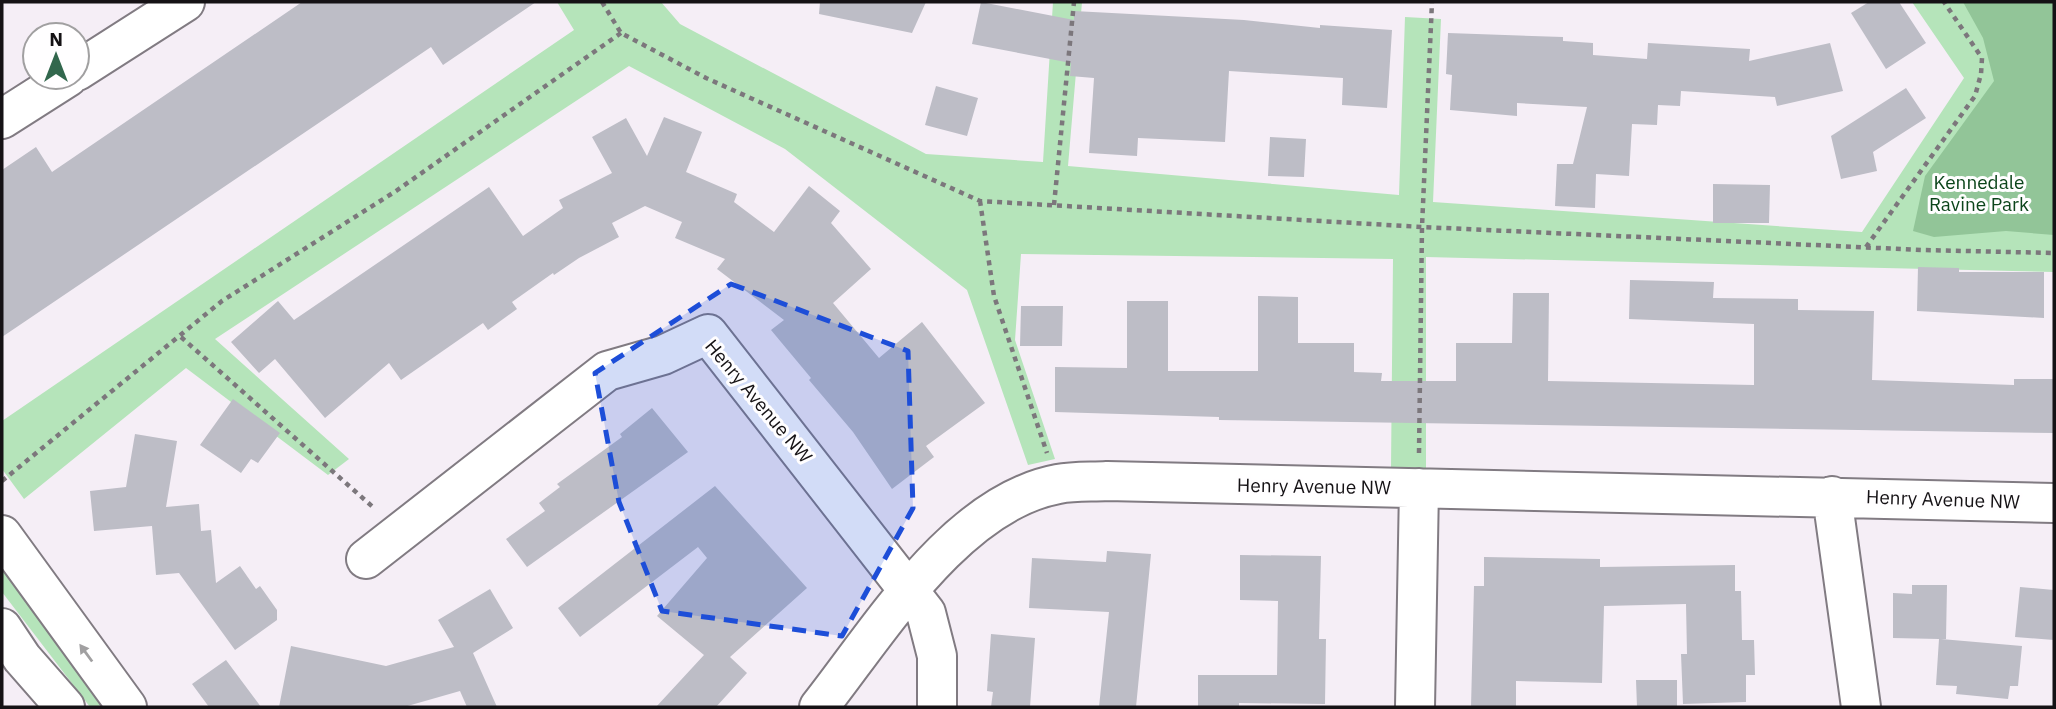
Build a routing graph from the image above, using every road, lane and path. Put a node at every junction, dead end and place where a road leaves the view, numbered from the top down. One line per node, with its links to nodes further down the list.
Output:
1 (185, 2): 7 (street)
2 (602, 2): 6 (path)
3 (1074, 2): 11 (path)
4 (1432, 2): 12 (path)
5 (1944, 2): 13 (path)
6 (621, 33): 10 (path); 15 (path)
7 (91, 62)
8 (46, 91): 9 (street)
9 (2, 119)
10 (980, 201): 11 (path); 17 (path)
11 (1054, 205): 12 (path)
12 (1422, 227): 13 (path); 18 (path)
13 (1866, 247): 14 (path)
14 (2054, 253)
15 (181, 337): 16 (path); 21 (path)
16 (2, 481)
17 (1058, 484): 18 (street, Henry Avenue NW); 24 (street, Henry Avenue NW)
18 (1419, 488): 19 (street, Henry Avenue NW); 30 (street, Henry Avenue NW)
19 (1832, 496): 20 (street, Henry Avenue NW); 31 (street)
20 (2054, 503)
21 (401, 532): 23 (street, Henry Avenue NW); 24 (street, Henry Avenue NW)
22 (2, 535): 27 (street, one-way to 22)
23 (366, 559)
24 (911, 589): 28 (street, Henry Avenue NW); 29 (street, Henry Avenue NW)
25 (2, 628): 26 (street)
26 (65, 707)
27 (127, 707)
28 (819, 707)
29 (937, 707)
30 (1415, 707)
31 (1861, 707)

